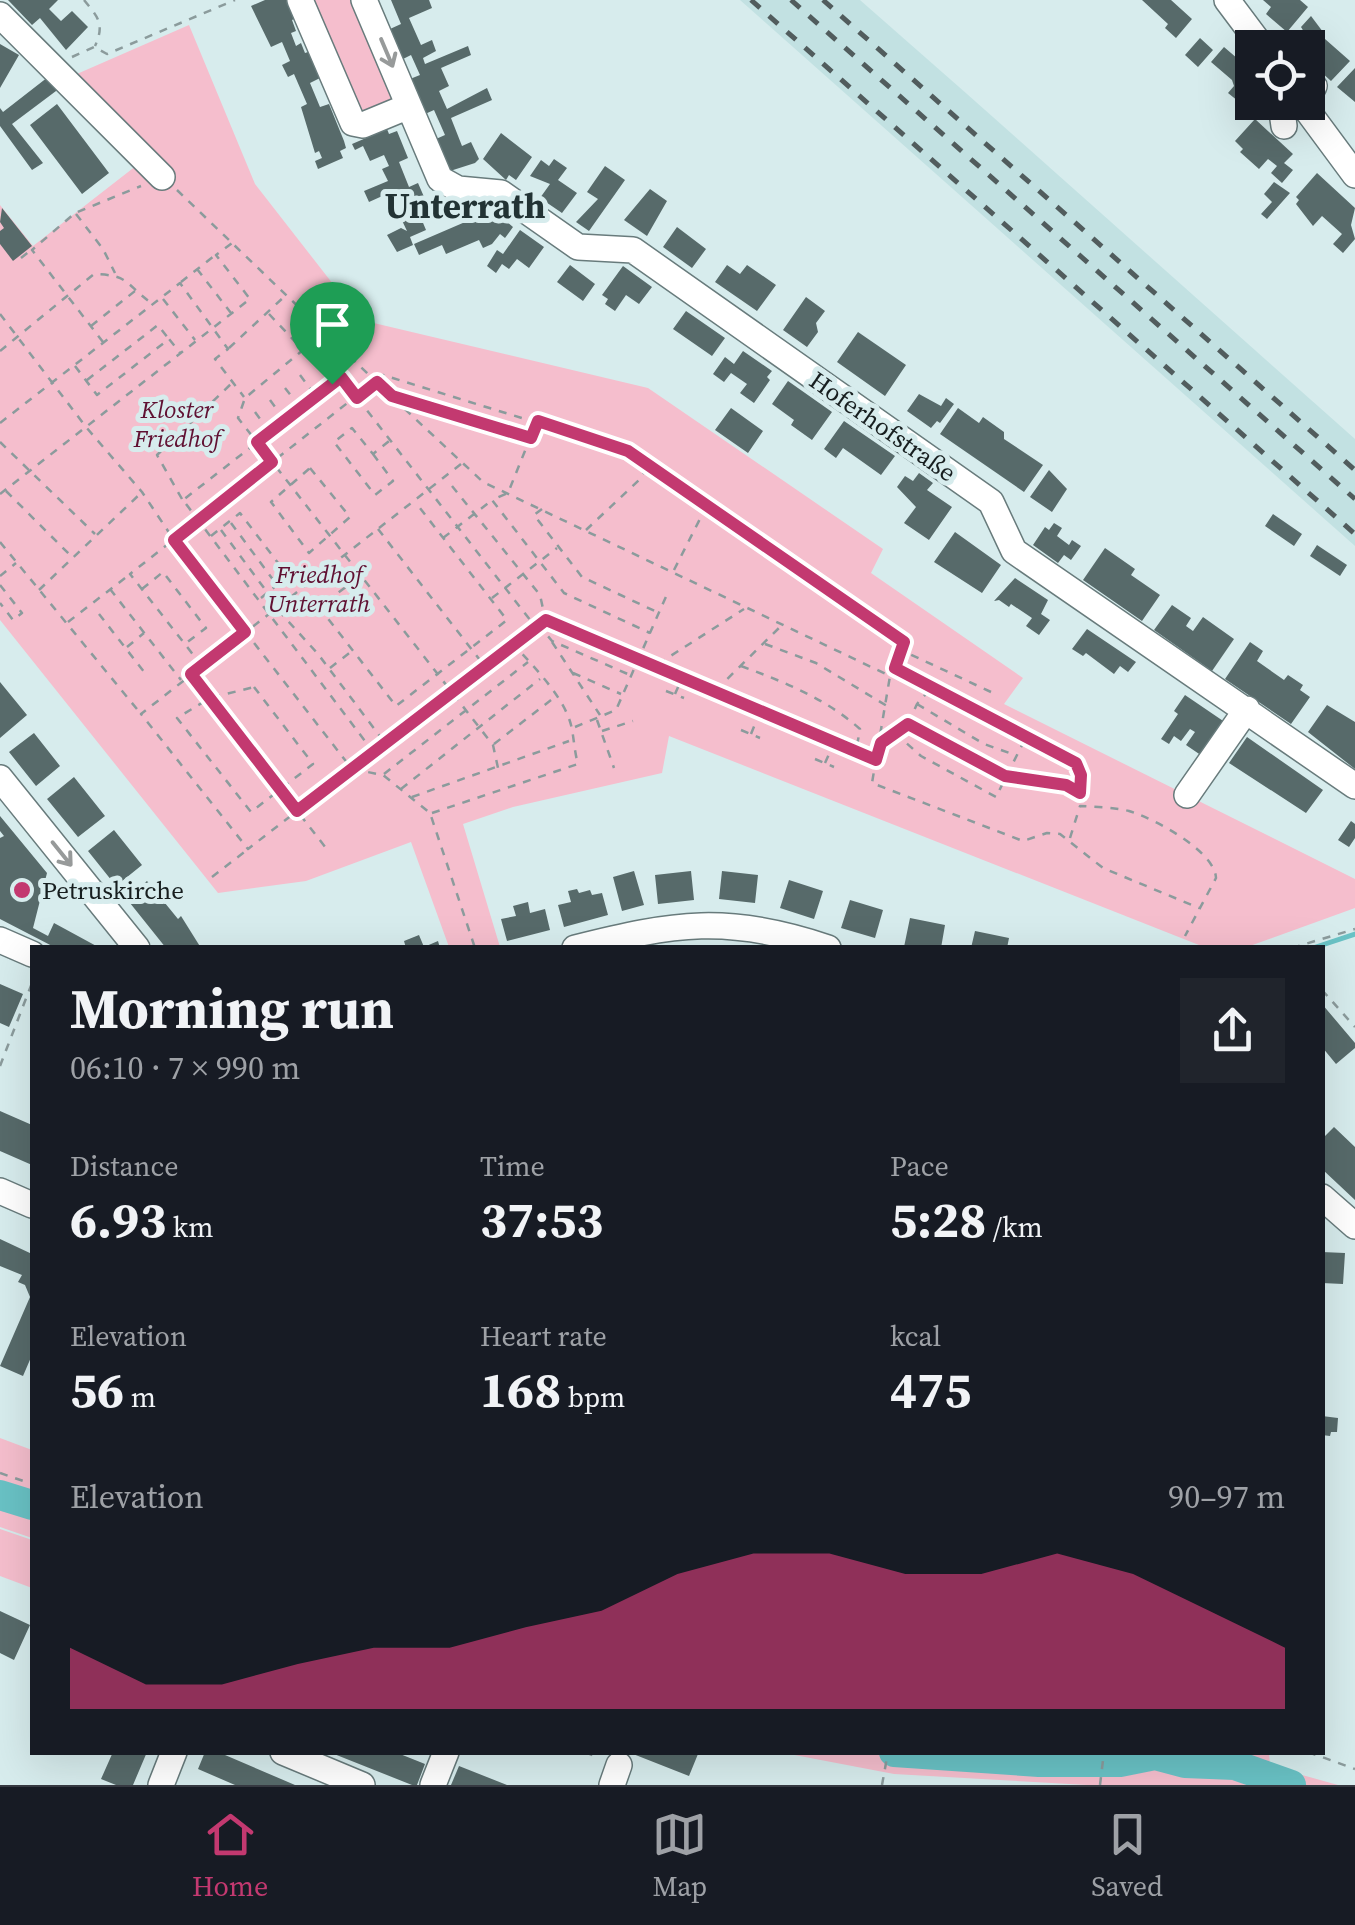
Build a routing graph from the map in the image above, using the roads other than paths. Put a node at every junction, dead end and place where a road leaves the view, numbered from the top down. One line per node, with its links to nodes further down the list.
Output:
1 (300, 0): 6 (street)
2 (364, 0): 6 (street, Hoferhofstraße, one-way to 6)
3 (1227, 0): 5 (street)
4 (0, 15): 9 (street)
5 (1250, 30)
6 (410, 106): 10 (street, Hoferhofstraße)
7 (1314, 120): 8 (street)
8 (1354, 170)
9 (162, 177)
10 (1247, 709): 12 (street, Hoferhofstraße); 13 (street)
11 (0, 778): 16 (street, one-way to 16)
12 (1355, 786)
13 (1187, 795)
14 (741, 936): 17 (street); 18 (street)
15 (0, 940): 19 (street)
16 (136, 945)
17 (587, 945)
18 (806, 945)
19 (30, 953)
20 (0, 1191): 22 (street)
21 (1325, 1200): 23 (street)
22 (30, 1204)
23 (1355, 1226)
24 (173, 1755): 27 (street)
25 (290, 1755): 28 (street)
26 (445, 1755): 29 (street)
27 (160, 1785)
28 (362, 1785)
29 (433, 1785)

